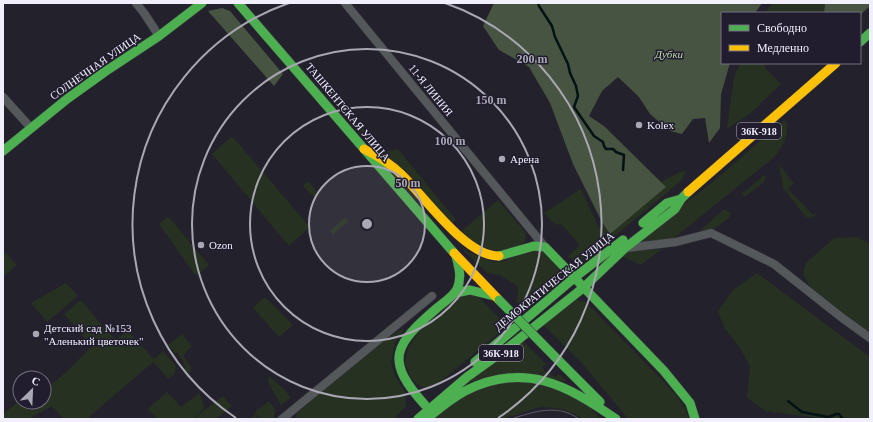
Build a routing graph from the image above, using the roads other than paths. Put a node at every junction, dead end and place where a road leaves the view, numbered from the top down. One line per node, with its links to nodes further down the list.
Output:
1 (136, 3): 6 (street)
2 (202, 3): 6 (main road, СОЛНЕЧНАЯ УЛИЦА)
3 (238, 3): 11 (main road, ТАШКЕНТСКАЯ УЛИЦА)
4 (345, 3): 14 (street, 11-Я ЛИНИЯ)
5 (870, 34): 7 (main road)
6 (159, 36): 10 (main road, СОЛНЕЧНАЯ УЛИЦА)
7 (861, 41)
8 (835, 64): 13 (main road, ДЕМОКРАТИЧЕСКАЯ УЛИЦА / 36К-918)
9 (3, 97): 10 (street)
10 (31, 128): 12 (main road, СОЛНЕЧНАЯ УЛИЦА)
11 (364, 148): 14 (main road); 16 (main road, ТАШКЕНТСКАЯ УЛИЦА)
12 (3, 151)
13 (681, 199): 15 (main road, ДЕМОКРАТИЧЕСКАЯ УЛИЦА / 36К-918); 17 (main road, ДЕМОКРАТИЧЕСКАЯ УЛИЦА / 36К-918)
14 (545, 247): 17 (main road)
15 (625, 248): 18 (main road, ДЕМОКРАТИЧЕСКАЯ УЛИЦА / 36К-918); 22 (street)
16 (456, 255): 19 (main road); 21 (main road, ТАШКЕНТСКАЯ УЛИЦА)
17 (574, 278): 18 (main road); 23 (main road, ДЕМОКРАТИЧЕСКАЯ УЛИЦА / 36К-918)
18 (583, 288): 26 (main road, ДЕМОКРАТИЧЕСКАЯ УЛИЦА / 36К-918); 29 (main road)
19 (455, 293): 21 (main road); 23 (main road)
20 (432, 296): 24 (street)
21 (498, 298): 28 (main road, ТАШКЕНТСКАЯ УЛИЦА, bridge)
22 (870, 338)
23 (425, 405): 25 (main road, ДЕМОКРАТИЧЕСКАЯ УЛИЦА / 36К-918)
24 (282, 419)
25 (410, 419)
26 (418, 419)
27 (426, 419): 28 (main road)
28 (616, 419)
29 (695, 419)

